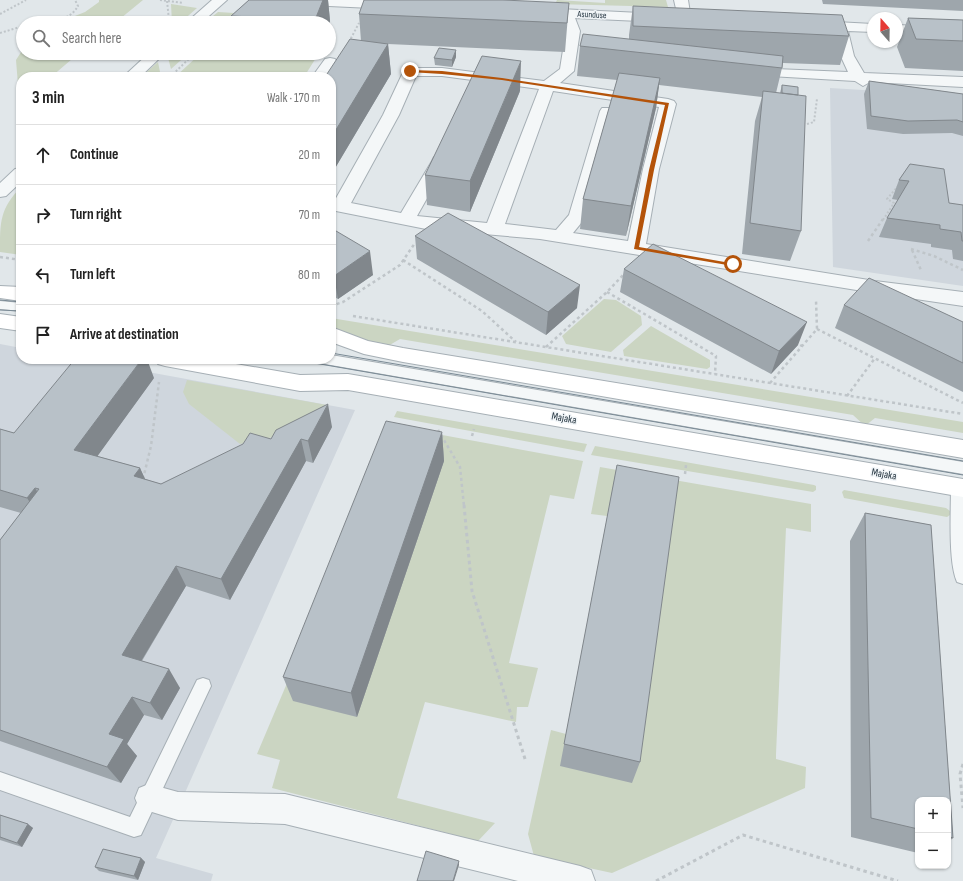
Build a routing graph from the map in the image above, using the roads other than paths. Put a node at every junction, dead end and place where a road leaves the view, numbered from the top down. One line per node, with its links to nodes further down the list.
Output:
1 (220, 0): 8 (street)
2 (286, 0): 4 (street)
3 (681, 0): 9 (street)
4 (403, 4)
5 (547, 6): 6 (street, Asunduse); 7 (street, Asunduse)
6 (525, 11)
7 (566, 13): 9 (street, Asunduse); 23 (street)
8 (201, 16)
9 (684, 19): 10 (street, Asunduse)
10 (699, 20)
11 (805, 24): 12 (street)
12 (840, 26): 13 (street); 21 (street)
13 (867, 28)
14 (903, 29): 15 (street)
15 (963, 32)
16 (150, 60): 18 (street)
17 (330, 62): 19 (street)
18 (137, 72)
19 (323, 72)
20 (775, 73): 21 (street)
21 (860, 78): 22 (street)
22 (963, 82)
23 (548, 87): 24 (street); 28 (street); 30 (street)
24 (612, 96): 31 (street); 32 (street)
25 (448, 144): 29 (street)
26 (16, 178): 27 (street)
27 (0, 192)
28 (336, 205): 29 (street)
29 (406, 219): 30 (street)
30 (494, 229): 31 (street)
31 (560, 236): 32 (street)
32 (636, 249): 35 (street)
33 (0, 292): 34 (street)
34 (16, 294)
35 (963, 299)
36 (0, 305): 37 (lane)
37 (16, 307)
38 (0, 321): 39 (street)
39 (16, 323)
40 (336, 336): 43 (street)
41 (336, 361): 44 (lane)
42 (192, 364): 44 (street, Majaka)
43 (963, 449)
44 (961, 481): 45 (lane)
45 (963, 577)
46 (203, 686): 48 (lane)
47 (0, 781): 48 (lane)
48 (149, 798): 49 (street)
49 (580, 881)

